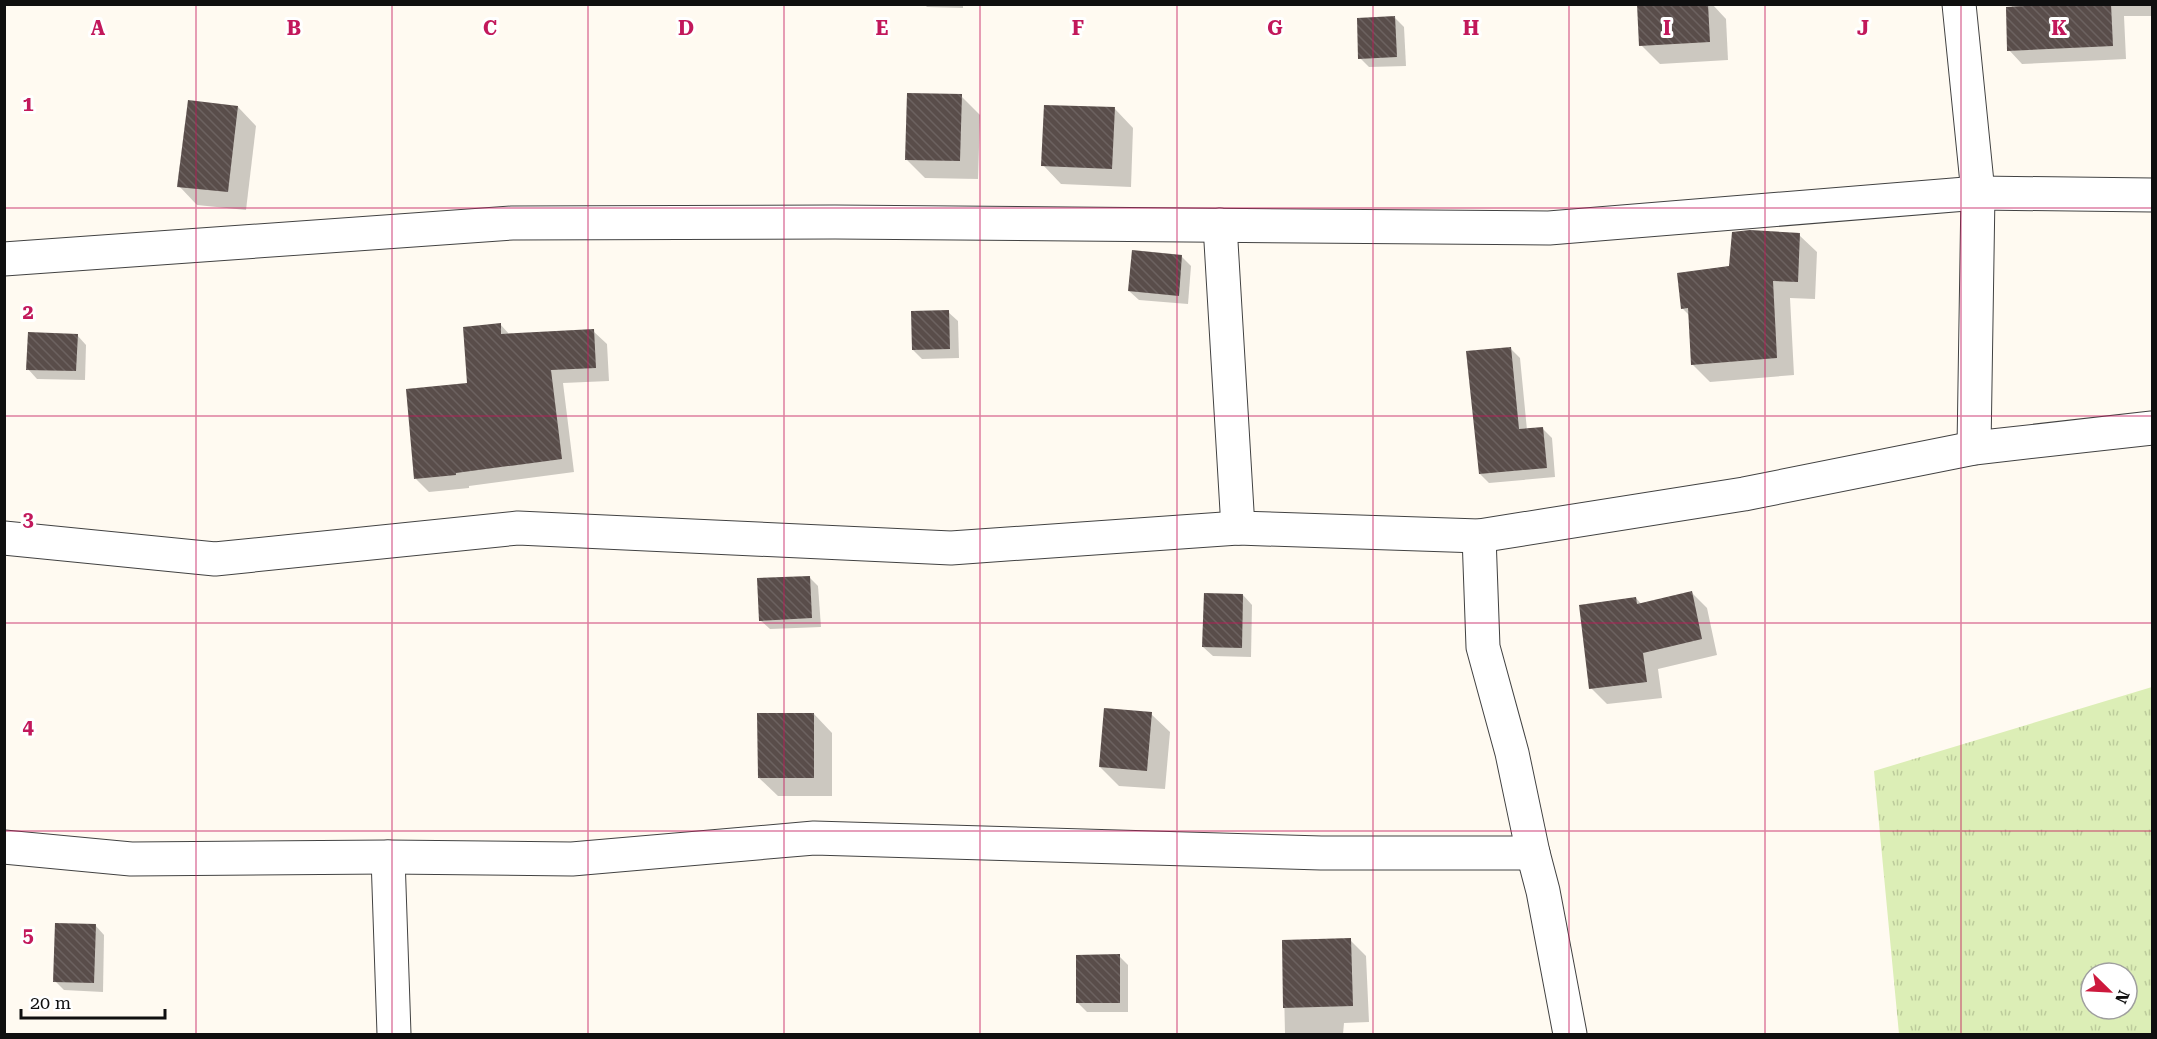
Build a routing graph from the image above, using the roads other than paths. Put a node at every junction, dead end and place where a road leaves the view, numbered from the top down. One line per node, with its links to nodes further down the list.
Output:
1 (1959, 4): 2 (street)
2 (1978, 193): 3 (street); 4 (street); 7 (street)
3 (2152, 195)
4 (1221, 225): 5 (street); 8 (street)
5 (4, 260)
6 (2152, 428): 7 (street)
7 (1974, 448): 9 (street)
8 (1238, 528): 9 (street); 10 (street)
9 (1479, 536): 12 (street)
10 (4, 538)
11 (4, 847): 13 (street)
12 (1533, 853): 13 (street); 15 (street)
13 (388, 857): 14 (street)
14 (394, 1035)
15 (1570, 1035)

